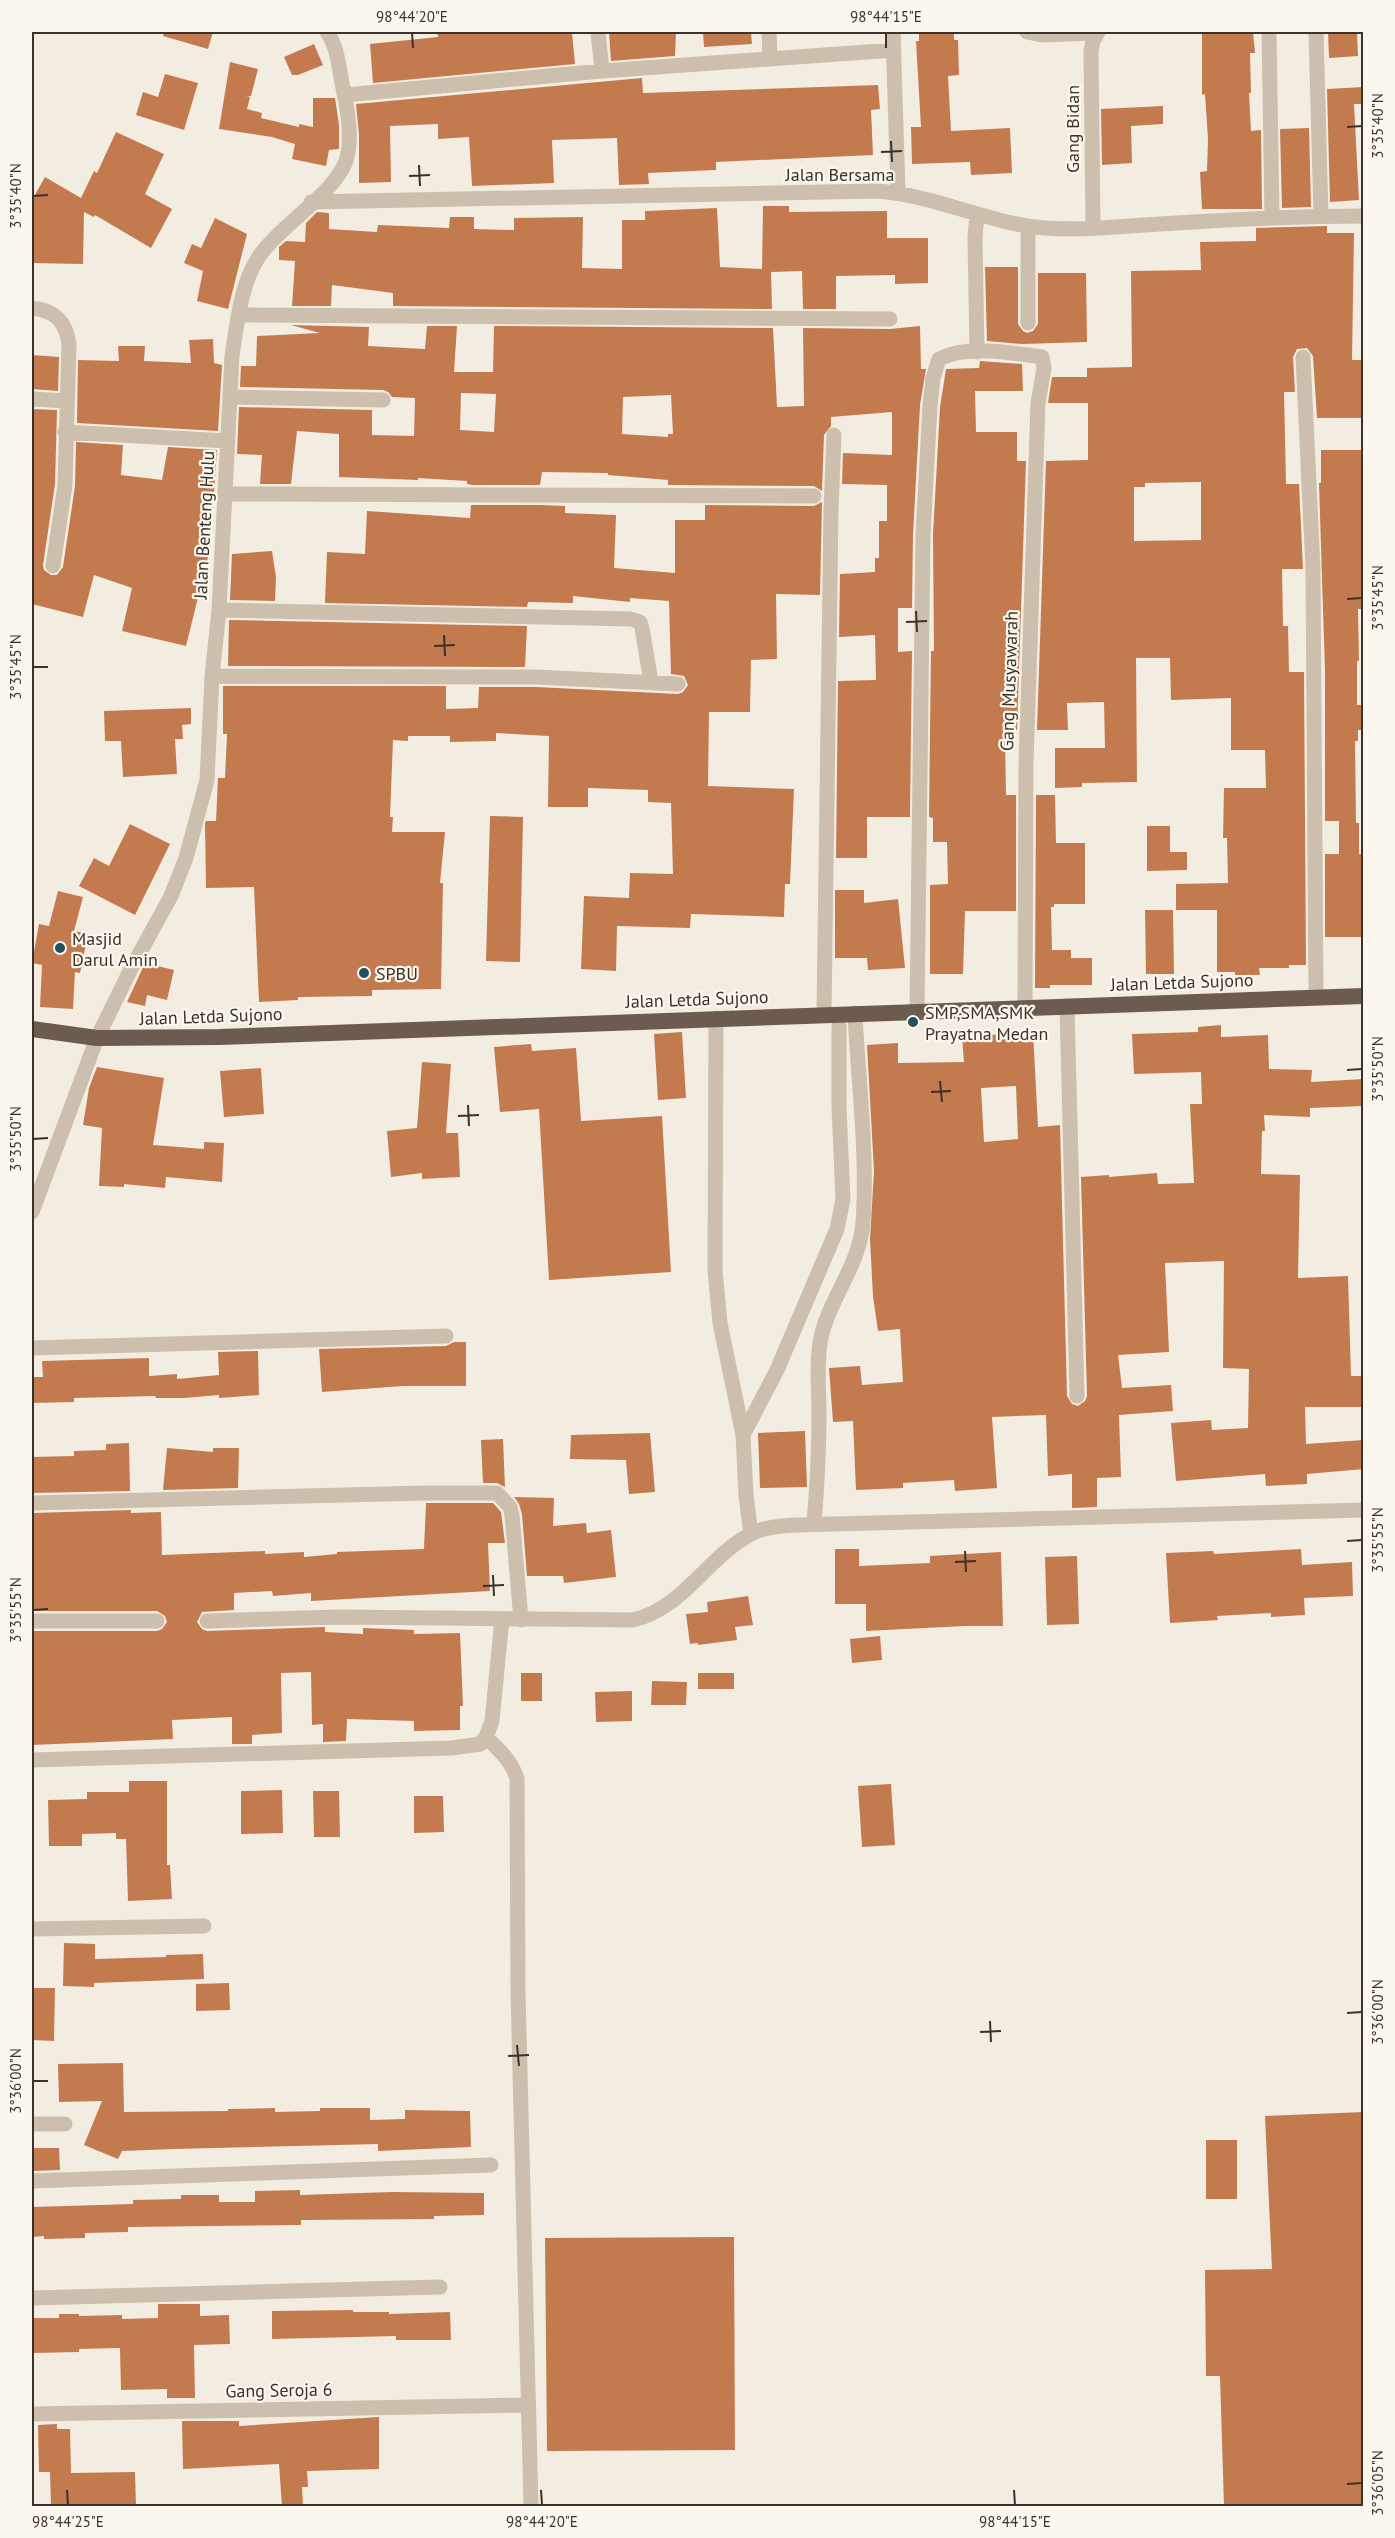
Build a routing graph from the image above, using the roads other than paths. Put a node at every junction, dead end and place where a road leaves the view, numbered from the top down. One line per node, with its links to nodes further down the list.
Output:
1 (327, 32): 12 (street, Jalan Benteng Hulu)
2 (598, 32): 11 (street)
3 (769, 32): 10 (street)
4 (893, 32): 9 (street)
5 (1027, 32): 6 (street)
6 (1097, 32): 20 (street, Gang Bidan)
7 (1269, 32): 18 (street)
8 (1316, 32): 16 (street)
9 (894, 50): 10 (street); 13 (street)
10 (770, 58): 11 (street)
11 (602, 71): 12 (street)
12 (345, 95): 14 (street, Jalan Benteng Hulu)
13 (898, 192): 14 (street, Jalan Bersama); 15 (street, Jalan Bersama)
14 (311, 202): 22 (street, Jalan Benteng Hulu)
15 (977, 214): 19 (street, Jalan Bersama); 25 (street)
16 (1321, 216): 17 (street, Jalan Bersama); 18 (street, Jalan Bersama)
17 (1364, 216)
18 (1272, 217): 20 (street, Jalan Bersama)
19 (1028, 226): 20 (street, Jalan Bersama); 24 (street)
20 (1092, 228)
21 (32, 308): 29 (street)
22 (239, 315): 23 (street); 27 (street, Jalan Benteng Hulu)
23 (890, 319)
24 (1028, 323)
25 (977, 352): 44 (street, Gang Musyawarah); 45 (street)
26 (1303, 357): 42 (street)
27 (230, 397): 30 (street); 33 (street, Jalan Benteng Hulu)
28 (32, 399): 29 (street)
29 (66, 400): 31 (street)
30 (383, 400)
31 (65, 432): 33 (street); 36 (street)
32 (834, 435): 47 (street)
33 (227, 441): 34 (street, Jalan Benteng Hulu)
34 (225, 494): 35 (street); 37 (street, Jalan Benteng Hulu)
35 (814, 496)
36 (53, 567)
37 (219, 610): 38 (street, Jalan Benteng Hulu); 39 (street)
38 (212, 676): 39 (street); 51 (street, Jalan Benteng Hulu)
39 (651, 682): 40 (street)
40 (678, 684)
41 (1364, 996): 42 (highway, Jalan Letda Sujono)
42 (1316, 998): 43 (highway, Jalan Letda Sujono)
43 (1067, 1006): 44 (highway, Jalan Letda Sujono); 55 (street)
44 (1025, 1007): 45 (highway, Jalan Letda Sujono)
45 (917, 1011): 46 (highway, Jalan Letda Sujono)
46 (855, 1013): 47 (highway, Jalan Letda Sujono); 59 (street)
47 (824, 1014): 48 (highway, Jalan Letda Sujono)
48 (716, 1018): 51 (highway, Jalan Letda Sujono); 56 (street)
49 (839, 1026): 56 (street)
50 (36, 1030): 51 (highway, Jalan Letda Sujono)
51 (97, 1038): 52 (street, Jalan Benteng Hulu)
52 (32, 1212)
53 (447, 1335): 54 (street)
54 (32, 1348)
55 (1077, 1396)
56 (742, 1435): 60 (street)
57 (32, 1503): 62 (street)
58 (1364, 1510): 59 (street)
59 (814, 1524): 60 (street)
60 (752, 1534): 62 (street)
61 (502, 1619): 62 (street); 65 (street); 66 (street)
62 (521, 1620)
63 (32, 1621): 64 (street)
64 (157, 1621)
65 (207, 1621)
66 (486, 1737): 67 (street); 76 (street)
67 (32, 1760)
68 (204, 1926): 69 (street)
69 (32, 1929)
70 (32, 2124): 71 (street)
71 (65, 2124)
72 (491, 2165): 73 (street)
73 (32, 2181)
74 (440, 2287): 75 (street)
75 (32, 2298)
76 (527, 2405): 77 (street, Gang Seroja 6); 78 (street)
77 (32, 2414)
78 (531, 2506)

